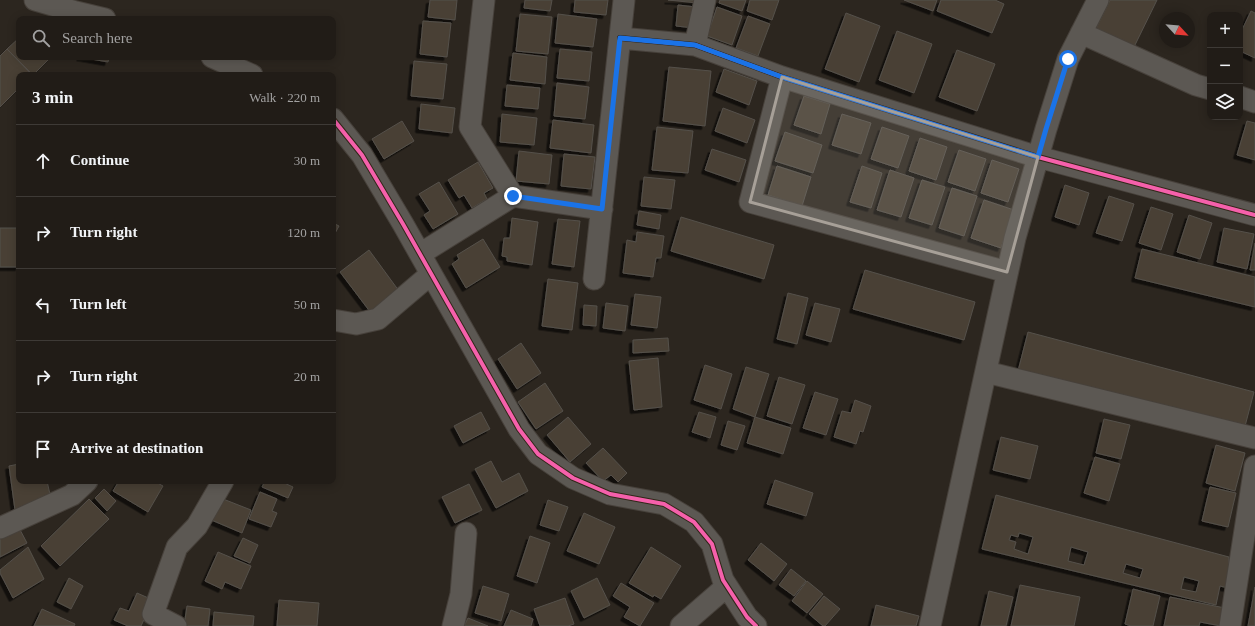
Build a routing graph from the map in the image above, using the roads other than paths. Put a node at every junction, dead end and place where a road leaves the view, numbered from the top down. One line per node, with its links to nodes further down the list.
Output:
1 (35, 0): 6 (street)
2 (484, 0): 18 (street)
3 (624, 0): 8 (street)
4 (705, 0): 9 (street)
5 (1092, 2): 7 (street)
6 (93, 16)
7 (1081, 34): 13 (street); 17 (street)
8 (620, 38): 9 (street); 19 (street)
9 (695, 45): 12 (street)
10 (219, 60): 11 (street)
11 (245, 72)
12 (782, 77): 17 (street); 22 (street)
13 (1207, 88)
14 (1243, 98): 15 (street)
15 (1255, 102)
16 (336, 123): 21 (street)
17 (1038, 157): 20 (street); 22 (street)
18 (513, 196): 19 (street); 21 (street)
19 (602, 209): 24 (street)
20 (1255, 215)
21 (420, 254): 23 (street)
22 (1007, 272): 26 (street)
23 (431, 274): 25 (street); 33 (street)
24 (594, 280)
25 (336, 321)
26 (986, 372): 27 (street); 40 (street)
27 (1255, 438)
28 (1255, 466): 41 (street)
29 (84, 484): 31 (street)
30 (221, 484): 35 (street)
31 (0, 528)
32 (466, 533): 36 (street)
33 (727, 586): 34 (street); 39 (street)
34 (706, 604): 37 (street); 38 (street)
35 (176, 626)
36 (453, 626)
37 (680, 626)
38 (694, 626)
39 (756, 626)
40 (930, 626)
41 (1230, 626)

